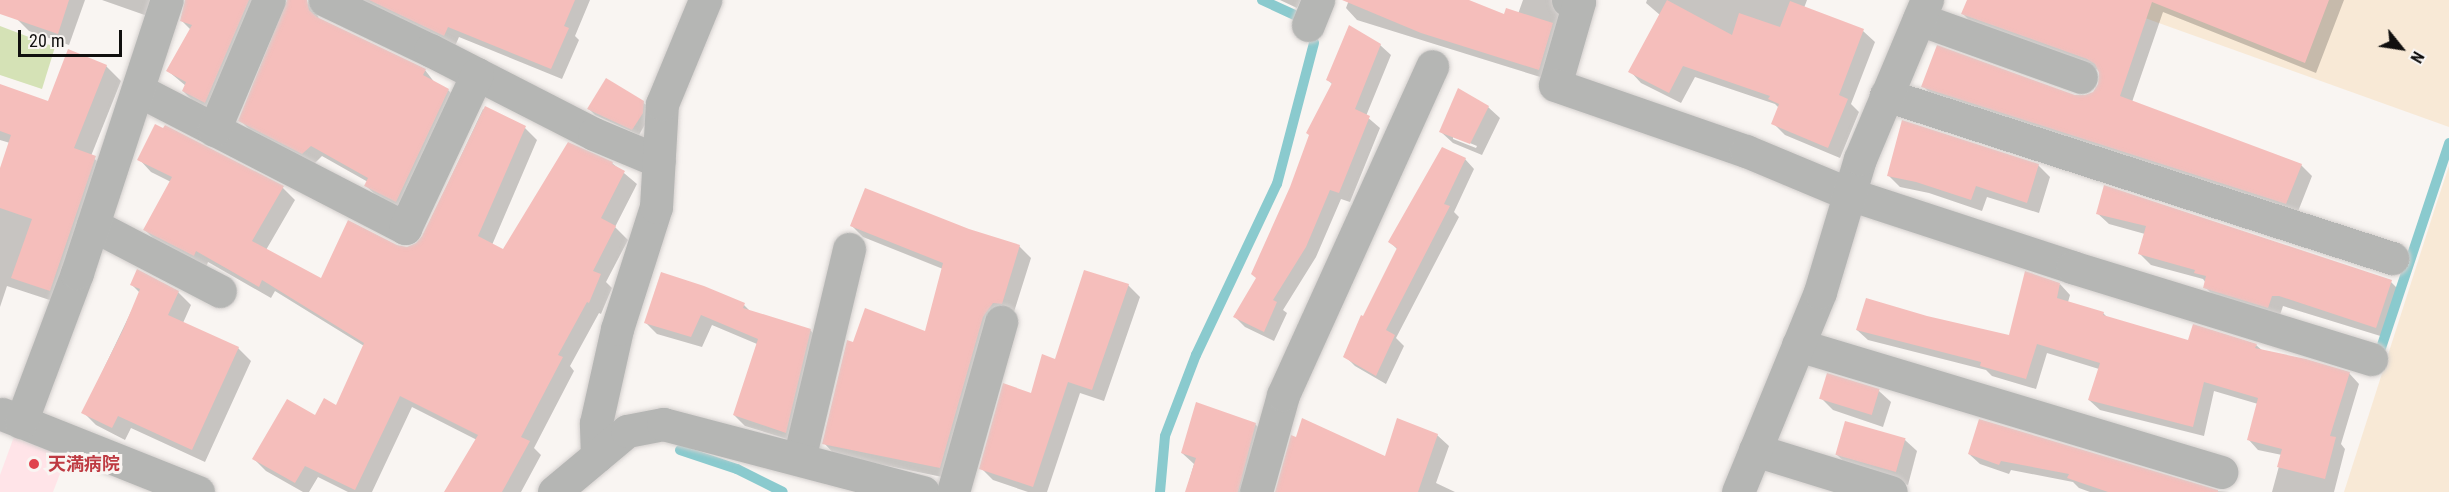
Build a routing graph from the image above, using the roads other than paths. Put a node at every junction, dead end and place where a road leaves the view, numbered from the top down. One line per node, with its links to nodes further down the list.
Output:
1 (167, 0): 10 (street)
2 (269, 0): 12 (street)
3 (325, 0): 8 (street)
4 (705, 0): 13 (street)
5 (1568, 0): 14 (street)
6 (1923, 9): 9 (street); 11 (street)
7 (1432, 66): 31 (street)
8 (477, 75): 12 (street); 13 (street)
9 (2081, 77)
10 (138, 90): 12 (street); 15 (street)
11 (1886, 95): 14 (street); 17 (street)
12 (214, 130)
13 (659, 160): 24 (street)
14 (1849, 194): 20 (street); 21 (street)
15 (93, 225): 18 (street); 22 (street)
16 (849, 249): 25 (street)
17 (2392, 258)
18 (220, 291)
19 (1001, 322): 30 (street)
20 (1798, 345): 23 (street); 26 (street)
21 (2371, 358)
22 (6, 419): 27 (street)
23 (1755, 450): 32 (street); 33 (street)
24 (597, 456): 25 (street); 28 (street)
25 (799, 459): 29 (street)
26 (2221, 472)
27 (198, 492)
28 (554, 492)
29 (923, 492)
30 (953, 492)
31 (1256, 492)
32 (1738, 492)
33 (1892, 492)

